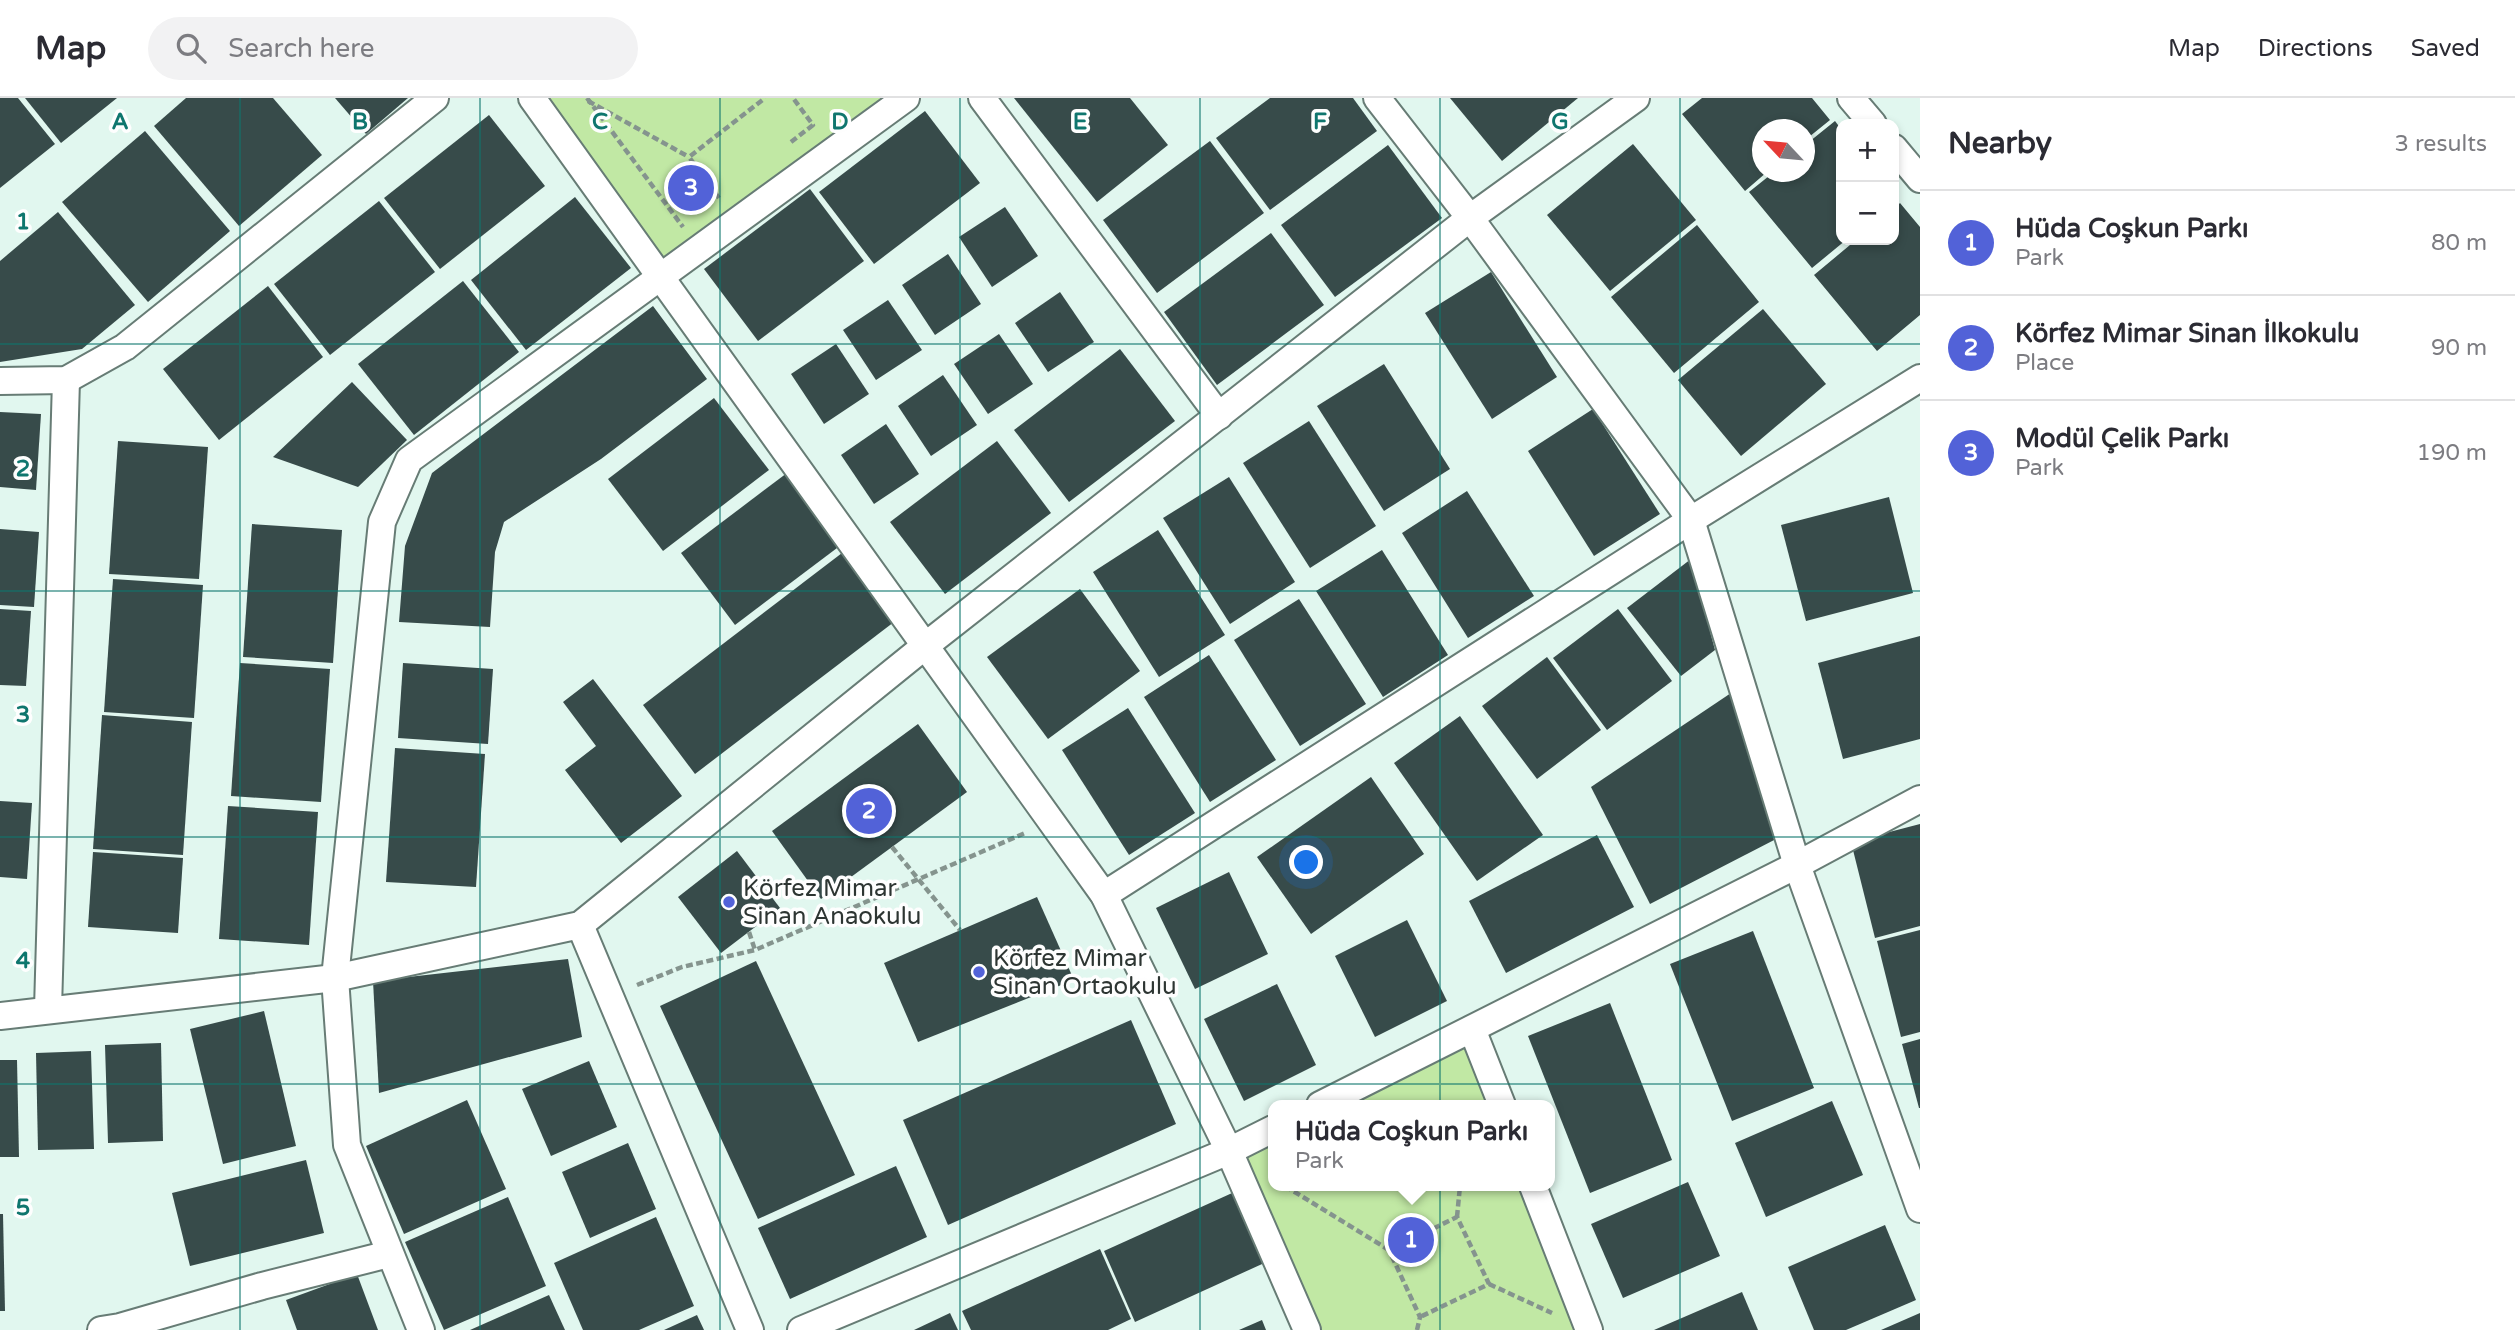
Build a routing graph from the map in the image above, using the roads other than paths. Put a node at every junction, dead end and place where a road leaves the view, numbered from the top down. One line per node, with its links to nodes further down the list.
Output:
1 (435, 98): 14 (street)
2 (532, 98): 12 (street)
3 (906, 98): 12 (street)
4 (982, 98): 16 (street)
5 (1377, 98): 11 (street)
6 (1636, 98): 11 (street)
7 (1851, 98): 8 (street)
8 (1869, 119)
9 (1899, 154): 10 (street)
10 (1920, 179)
11 (1471, 218): 16 (street); 17 (street)
12 (662, 279): 18 (street); 23 (street)
13 (1920, 378): 17 (street)
14 (65, 380): 15 (street); 24 (street)
15 (0, 381)
16 (1219, 416): 18 (street)
17 (1691, 520): 20 (street); 21 (street)
18 (925, 646): 21 (street); 22 (street)
19 (1920, 799): 20 (street)
20 (1797, 865): 26 (street); 32 (street)
21 (1104, 895): 30 (street)
22 (580, 925): 23 (street); 36 (street)
23 (335, 978): 24 (street); 33 (street)
24 (48, 1009): 25 (street)
25 (0, 1016)
26 (1472, 1029): 27 (street); 28 (street)
27 (1330, 1100)
28 (1500, 1100)
29 (1268, 1132): 30 (street)
30 (1229, 1151): 37 (street); 38 (street)
31 (1535, 1191): 39 (street)
32 (1920, 1209)
33 (389, 1254): 34 (street); 35 (street)
34 (101, 1330)
35 (421, 1330)
36 (750, 1330)
37 (800, 1330)
38 (1307, 1330)
39 (1589, 1330)

